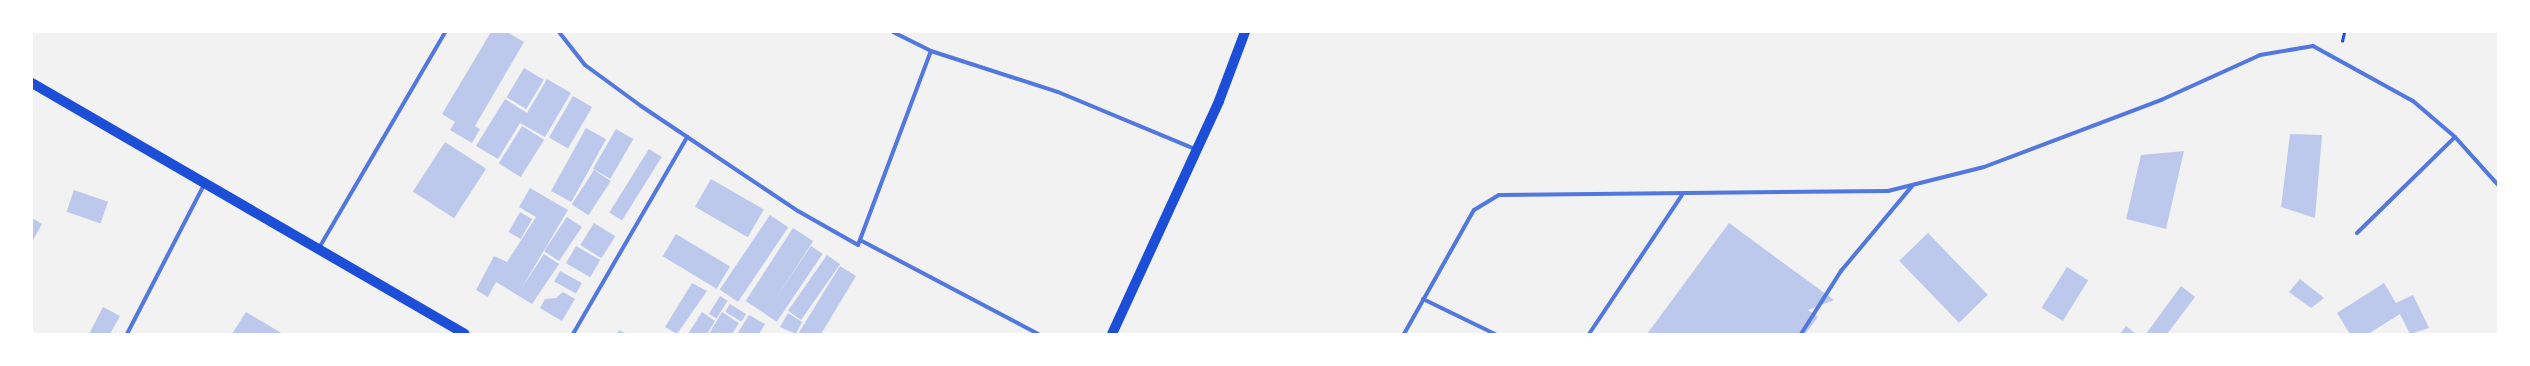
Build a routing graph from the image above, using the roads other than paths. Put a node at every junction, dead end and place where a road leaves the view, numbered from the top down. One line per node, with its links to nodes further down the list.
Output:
1 (445, 32): 16 (street)
2 (559, 32): 7 (street)
3 (893, 32): 5 (street)
4 (1245, 32): 9 (main road)
5 (931, 51): 9 (street); 15 (street)
6 (32, 83): 10 (main road)
7 (687, 137): 15 (street); 20 (street)
8 (2455, 137): 11 (street); 12 (street); 14 (street)
9 (1195, 149): 22 (main road)
10 (205, 183): 16 (main road); 18 (street)
11 (1913, 185): 13 (street); 26 (street)
12 (2498, 185)
13 (1682, 195): 17 (street); 25 (street)
14 (2357, 233)
15 (860, 240): 21 (street)
16 (318, 248): 19 (main road)
17 (1423, 299): 23 (street); 24 (street)
18 (127, 334)
19 (465, 334)
20 (573, 334)
21 (1038, 334)
22 (1112, 334)
23 (1404, 334)
24 (1496, 334)
25 (1589, 334)
26 (1801, 334)

